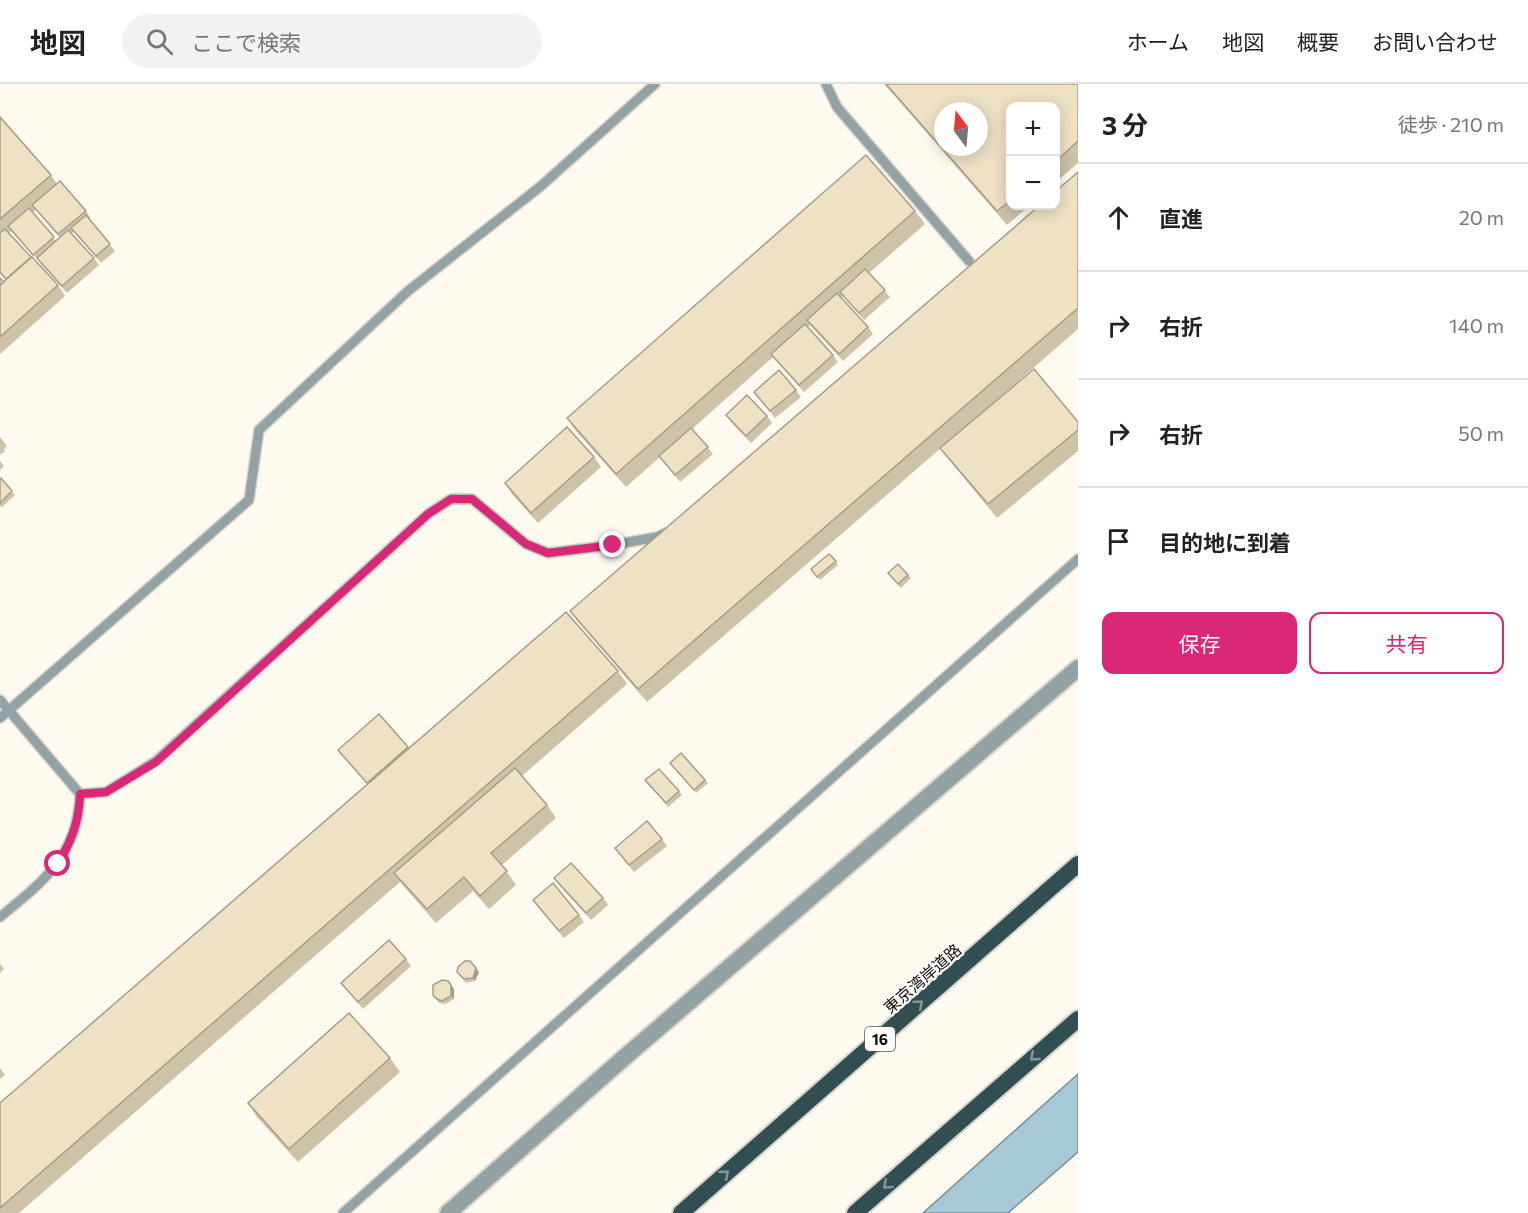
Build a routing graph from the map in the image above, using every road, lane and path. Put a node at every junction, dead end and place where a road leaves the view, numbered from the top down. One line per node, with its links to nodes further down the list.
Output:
1 (655, 84): 8 (lane)
2 (826, 84): 3 (lane)
3 (969, 261)
4 (677, 526): 10 (lane)
5 (1078, 559): 14 (lane)
6 (1078, 668): 15 (street)
7 (0, 700): 8 (lane)
8 (9, 711): 9 (lane); 10 (lane)
9 (0, 718)
10 (80, 794): 12 (lane)
11 (1078, 864): 16 (highway, 東京湾岸道路 / 16, one-way to 11)
12 (0, 917)
13 (1078, 1019): 17 (highway, one-way to 17)
14 (343, 1213)
15 (448, 1213)
16 (681, 1213)
17 (855, 1213)

